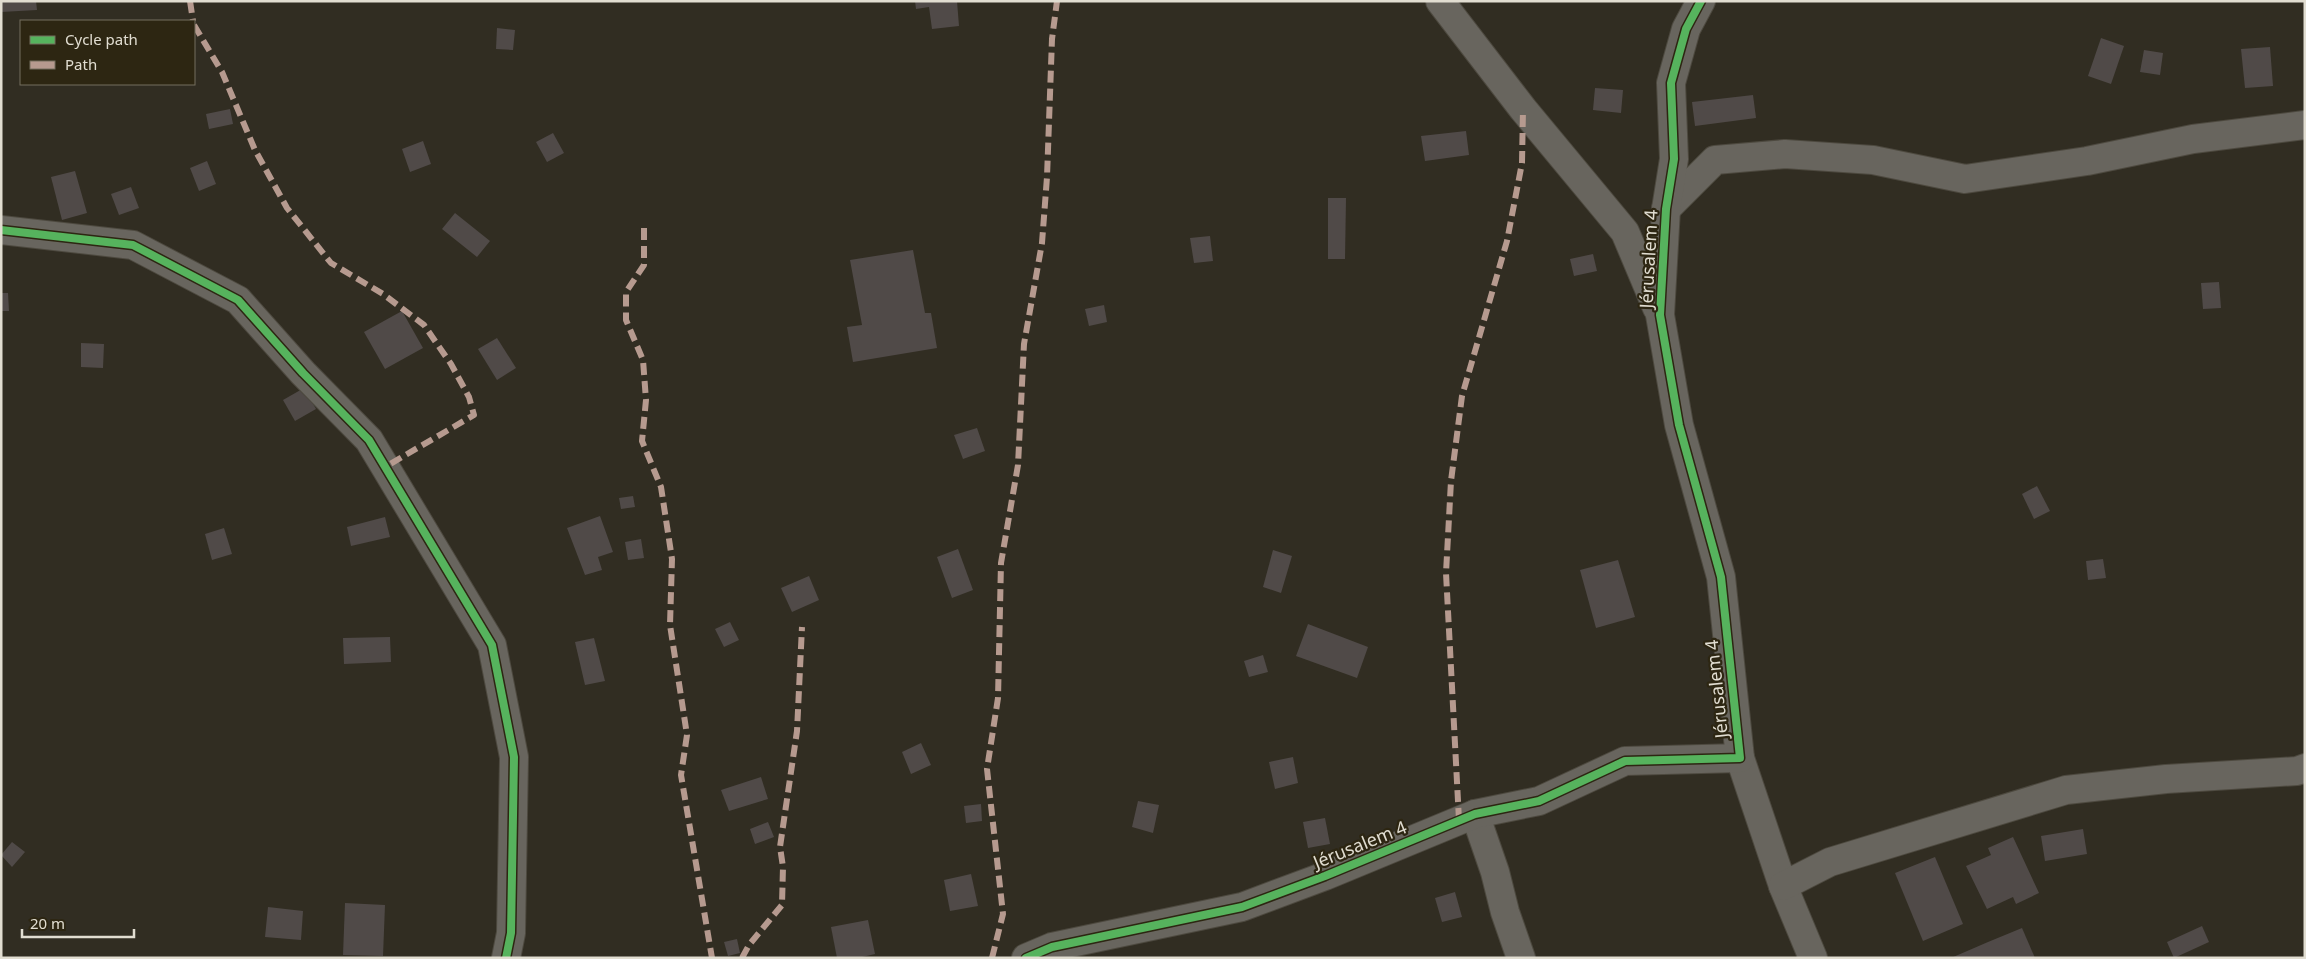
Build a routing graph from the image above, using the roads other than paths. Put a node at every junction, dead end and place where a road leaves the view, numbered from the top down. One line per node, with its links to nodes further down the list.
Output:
1 (1440, 1): 6 (street)
2 (1700, 1): 4 (street, Jérusalem 4)
3 (2305, 125): 4 (street)
4 (1666, 209): 6 (street, Jérusalem 4)
5 (1, 230): 11 (street)
6 (1660, 315): 7 (street, Jérusalem 4)
7 (1740, 758): 9 (street, Jérusalem 4); 10 (street)
8 (2305, 768): 10 (street)
9 (1475, 814): 12 (street, Jérusalem 4); 13 (street)
10 (1783, 886): 14 (street)
11 (506, 958)
12 (1026, 958)
13 (1521, 958)
14 (1813, 958)

